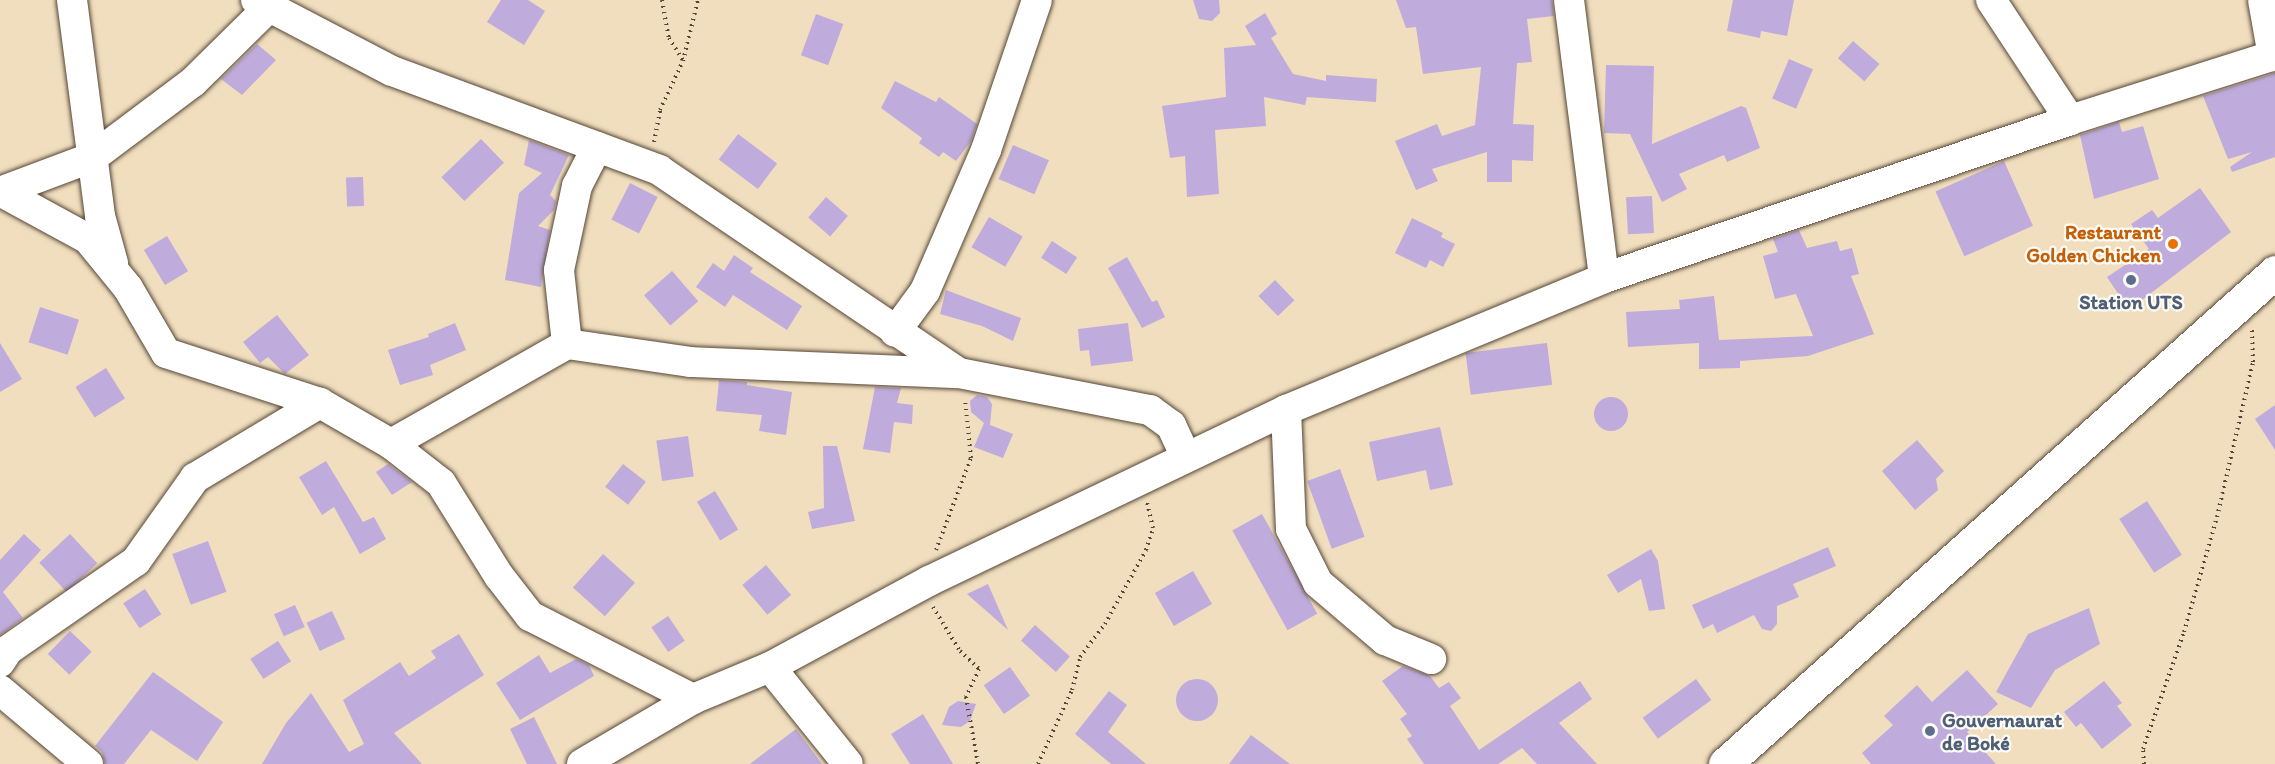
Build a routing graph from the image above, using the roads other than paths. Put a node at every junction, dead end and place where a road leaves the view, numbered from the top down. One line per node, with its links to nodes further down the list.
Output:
1 (72, 0): 10 (street)
2 (1037, 0): 15 (street)
3 (1569, 0): 14 (street)
4 (1991, 0): 8 (street)
5 (2263, 0): 7 (street)
6 (262, 3): 9 (street); 10 (street)
7 (2274, 55): 8 (street)
8 (2070, 120): 14 (street)
9 (597, 147): 15 (street); 16 (street)
10 (93, 157): 11 (street); 12 (street)
11 (2, 191): 12 (street)
12 (115, 272): 18 (street)
13 (2275, 272): 30 (highway)
14 (1604, 278): 19 (street)
15 (895, 332): 17 (street)
16 (567, 344): 17 (street); 20 (street)
17 (959, 373): 21 (street)
18 (320, 403): 20 (street); 23 (street)
19 (1286, 410): 21 (street); 22 (street)
20 (391, 444): 26 (street)
21 (1186, 457): 24 (street)
22 (1431, 658)
23 (0, 662)
24 (771, 667): 26 (street); 29 (street)
25 (0, 690): 27 (street)
26 (693, 699): 28 (street)
27 (88, 764)
28 (582, 764)
29 (849, 764)
30 (1725, 764)

